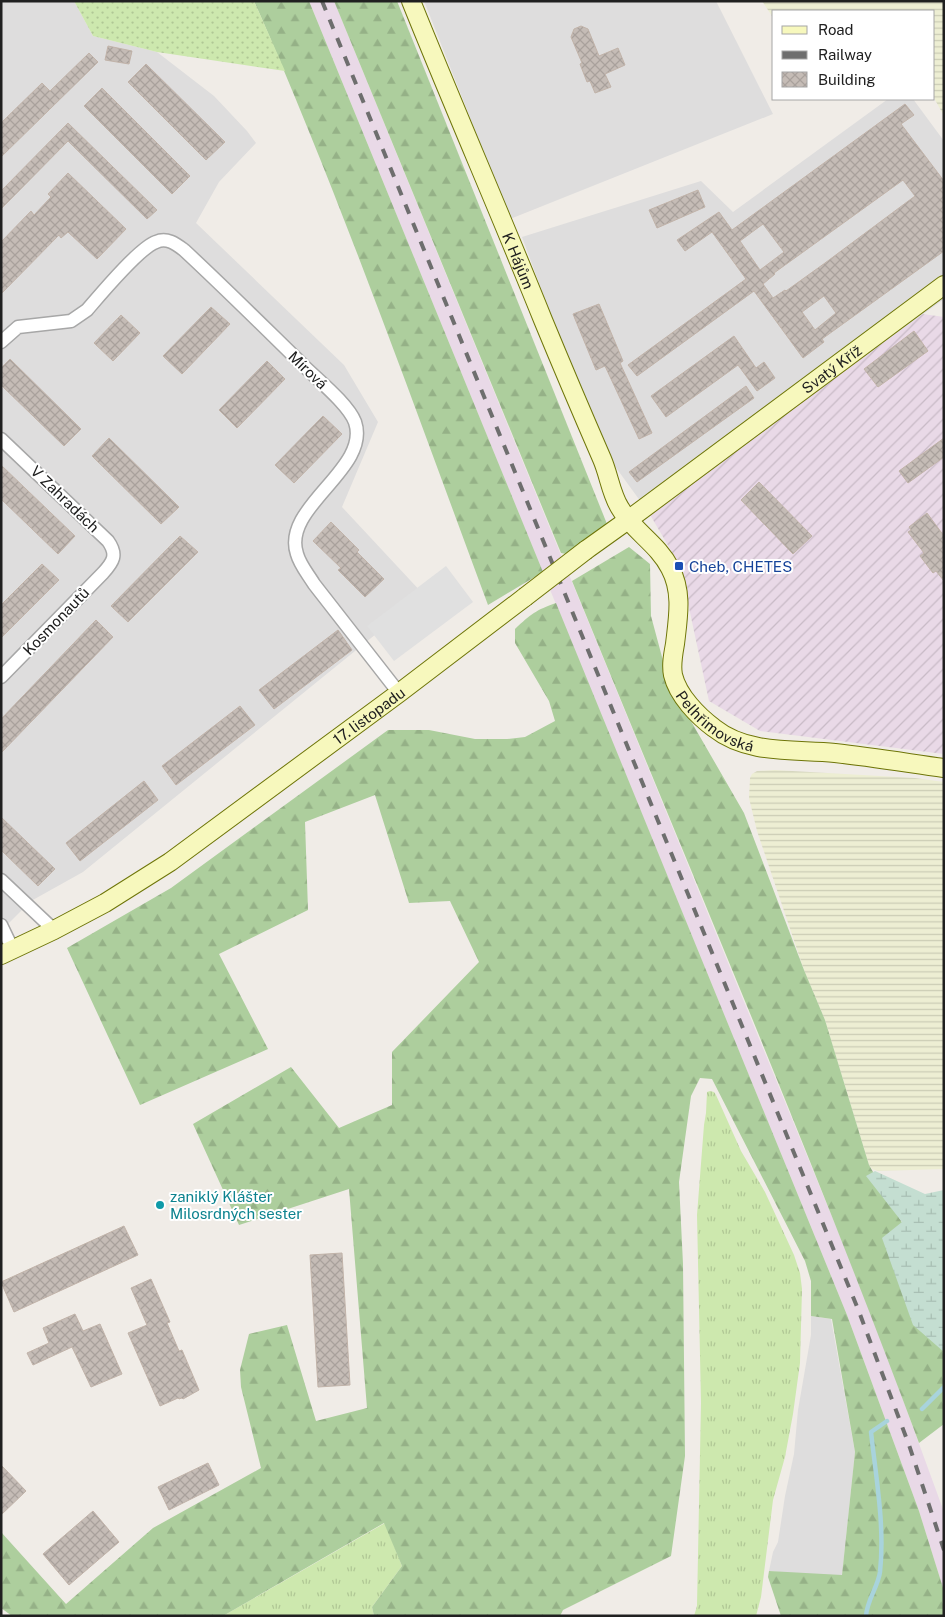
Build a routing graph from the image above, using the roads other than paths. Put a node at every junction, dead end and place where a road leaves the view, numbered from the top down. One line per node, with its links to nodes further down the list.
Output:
1 (411, 1): 6 (street, K Hájům)
2 (944, 285): 5 (street, Svatý Kříž)
3 (1, 342): 9 (street, Mírová)
4 (1, 439): 7 (street, V Zahradách)
5 (719, 451): 6 (street, 17. listopadu)
6 (628, 520): 9 (street, 17. listopadu, bridge); 10 (street, Pelhřimovská)
7 (110, 566): 8 (street, Kosmonautů)
8 (1, 677)
9 (399, 693): 13 (street, 17. listopadu)
10 (944, 768)
11 (1, 880): 13 (street)
12 (1, 925): 14 (street)
13 (54, 930): 14 (street, 17. listopadu)
14 (7, 952)

